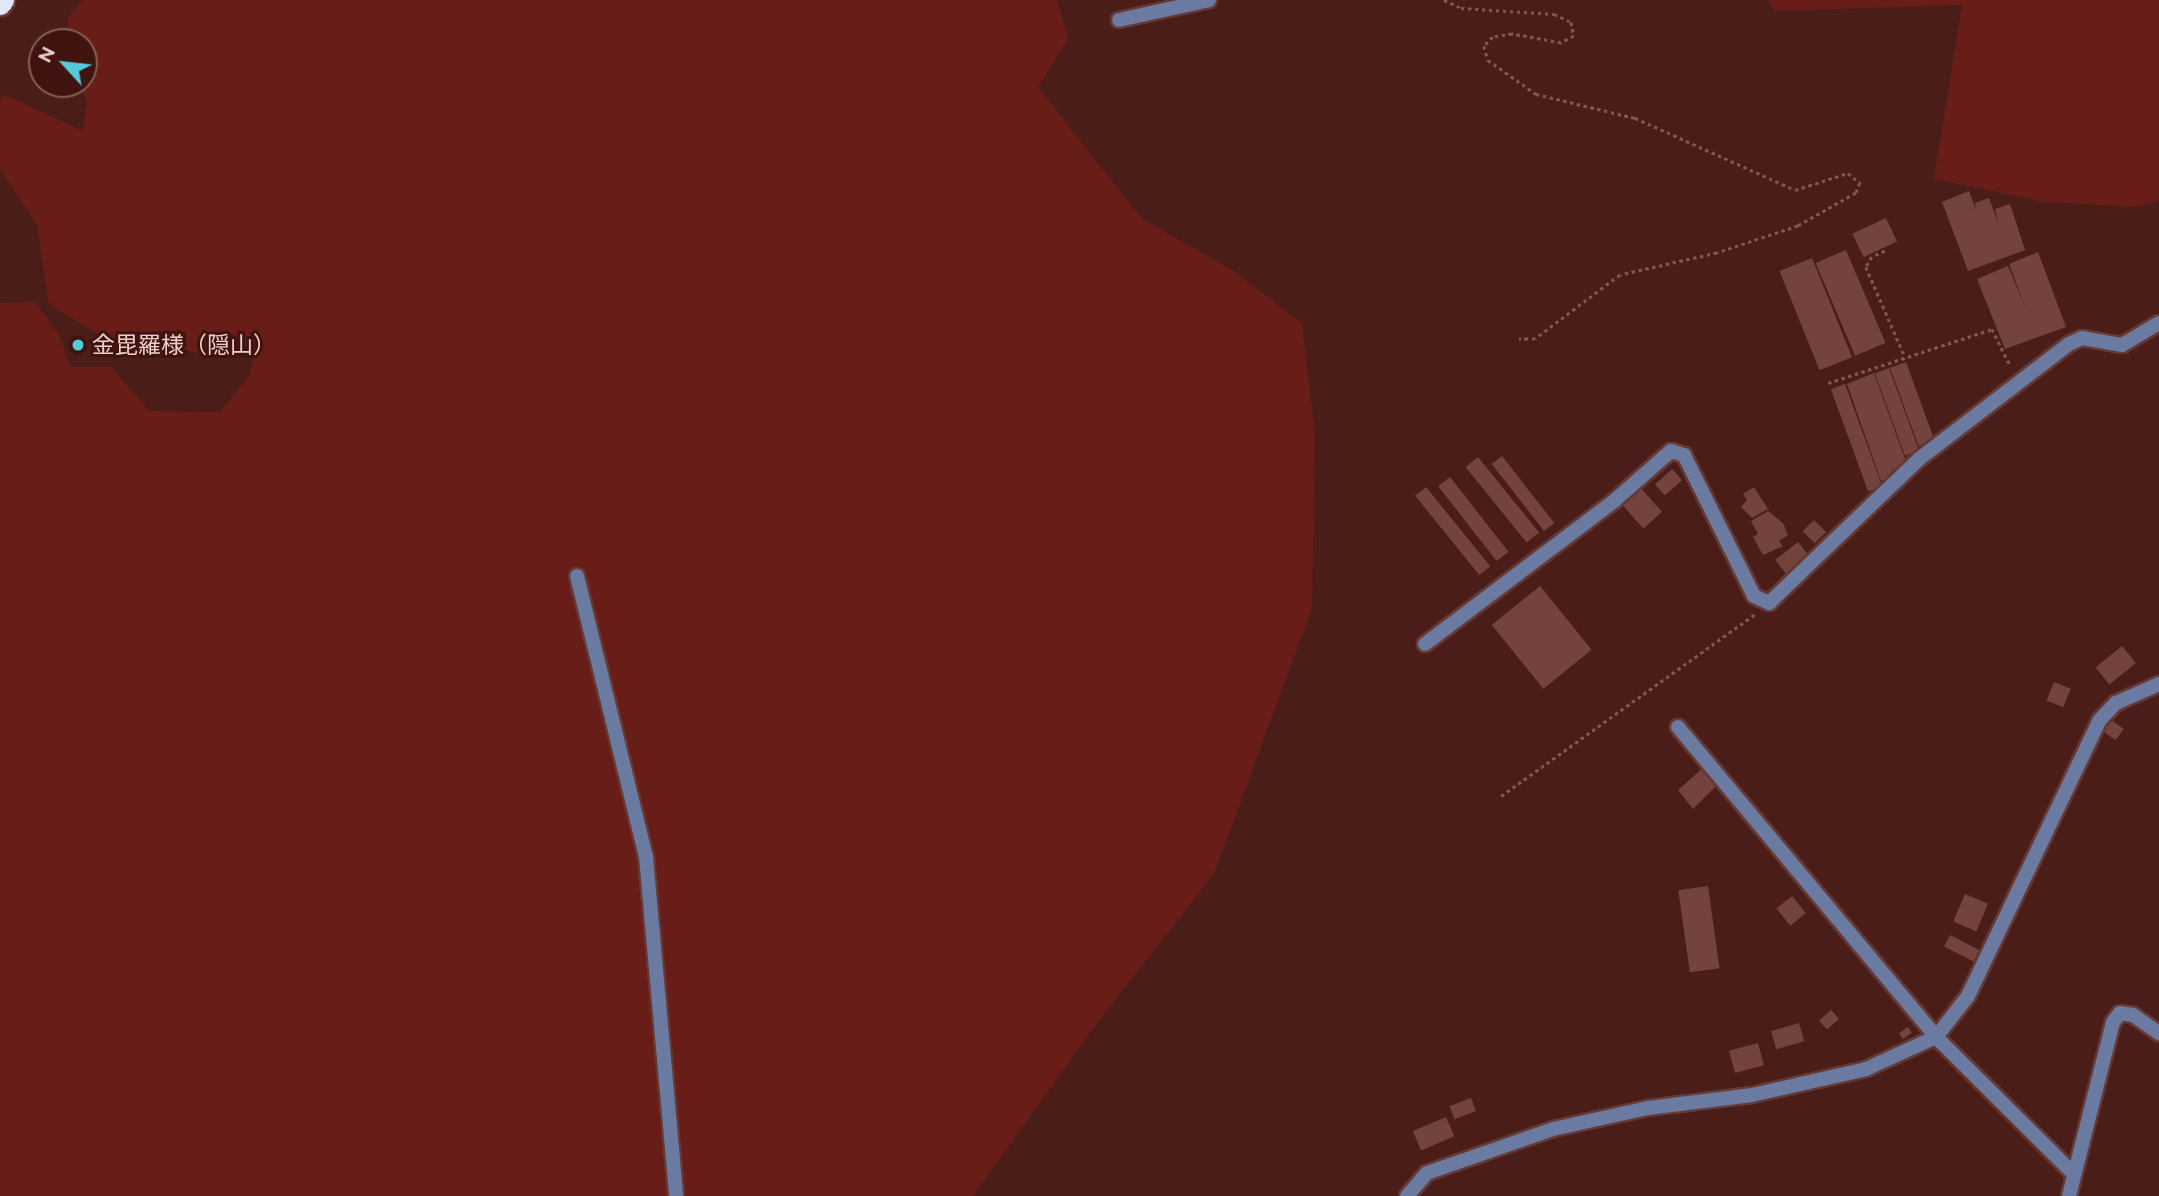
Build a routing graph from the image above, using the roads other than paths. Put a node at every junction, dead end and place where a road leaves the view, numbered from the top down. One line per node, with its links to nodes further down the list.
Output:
1 (1209, 0): 2 (street)
2 (1119, 20)
3 (2159, 323): 5 (street)
4 (576, 576): 11 (street)
5 (1425, 644)
6 (2159, 684): 9 (street)
7 (1678, 727): 9 (street)
8 (2159, 1033): 10 (street)
9 (1936, 1037): 10 (street); 12 (street)
10 (2074, 1174): 13 (street)
11 (676, 1196)
12 (1407, 1196)
13 (2069, 1196)

